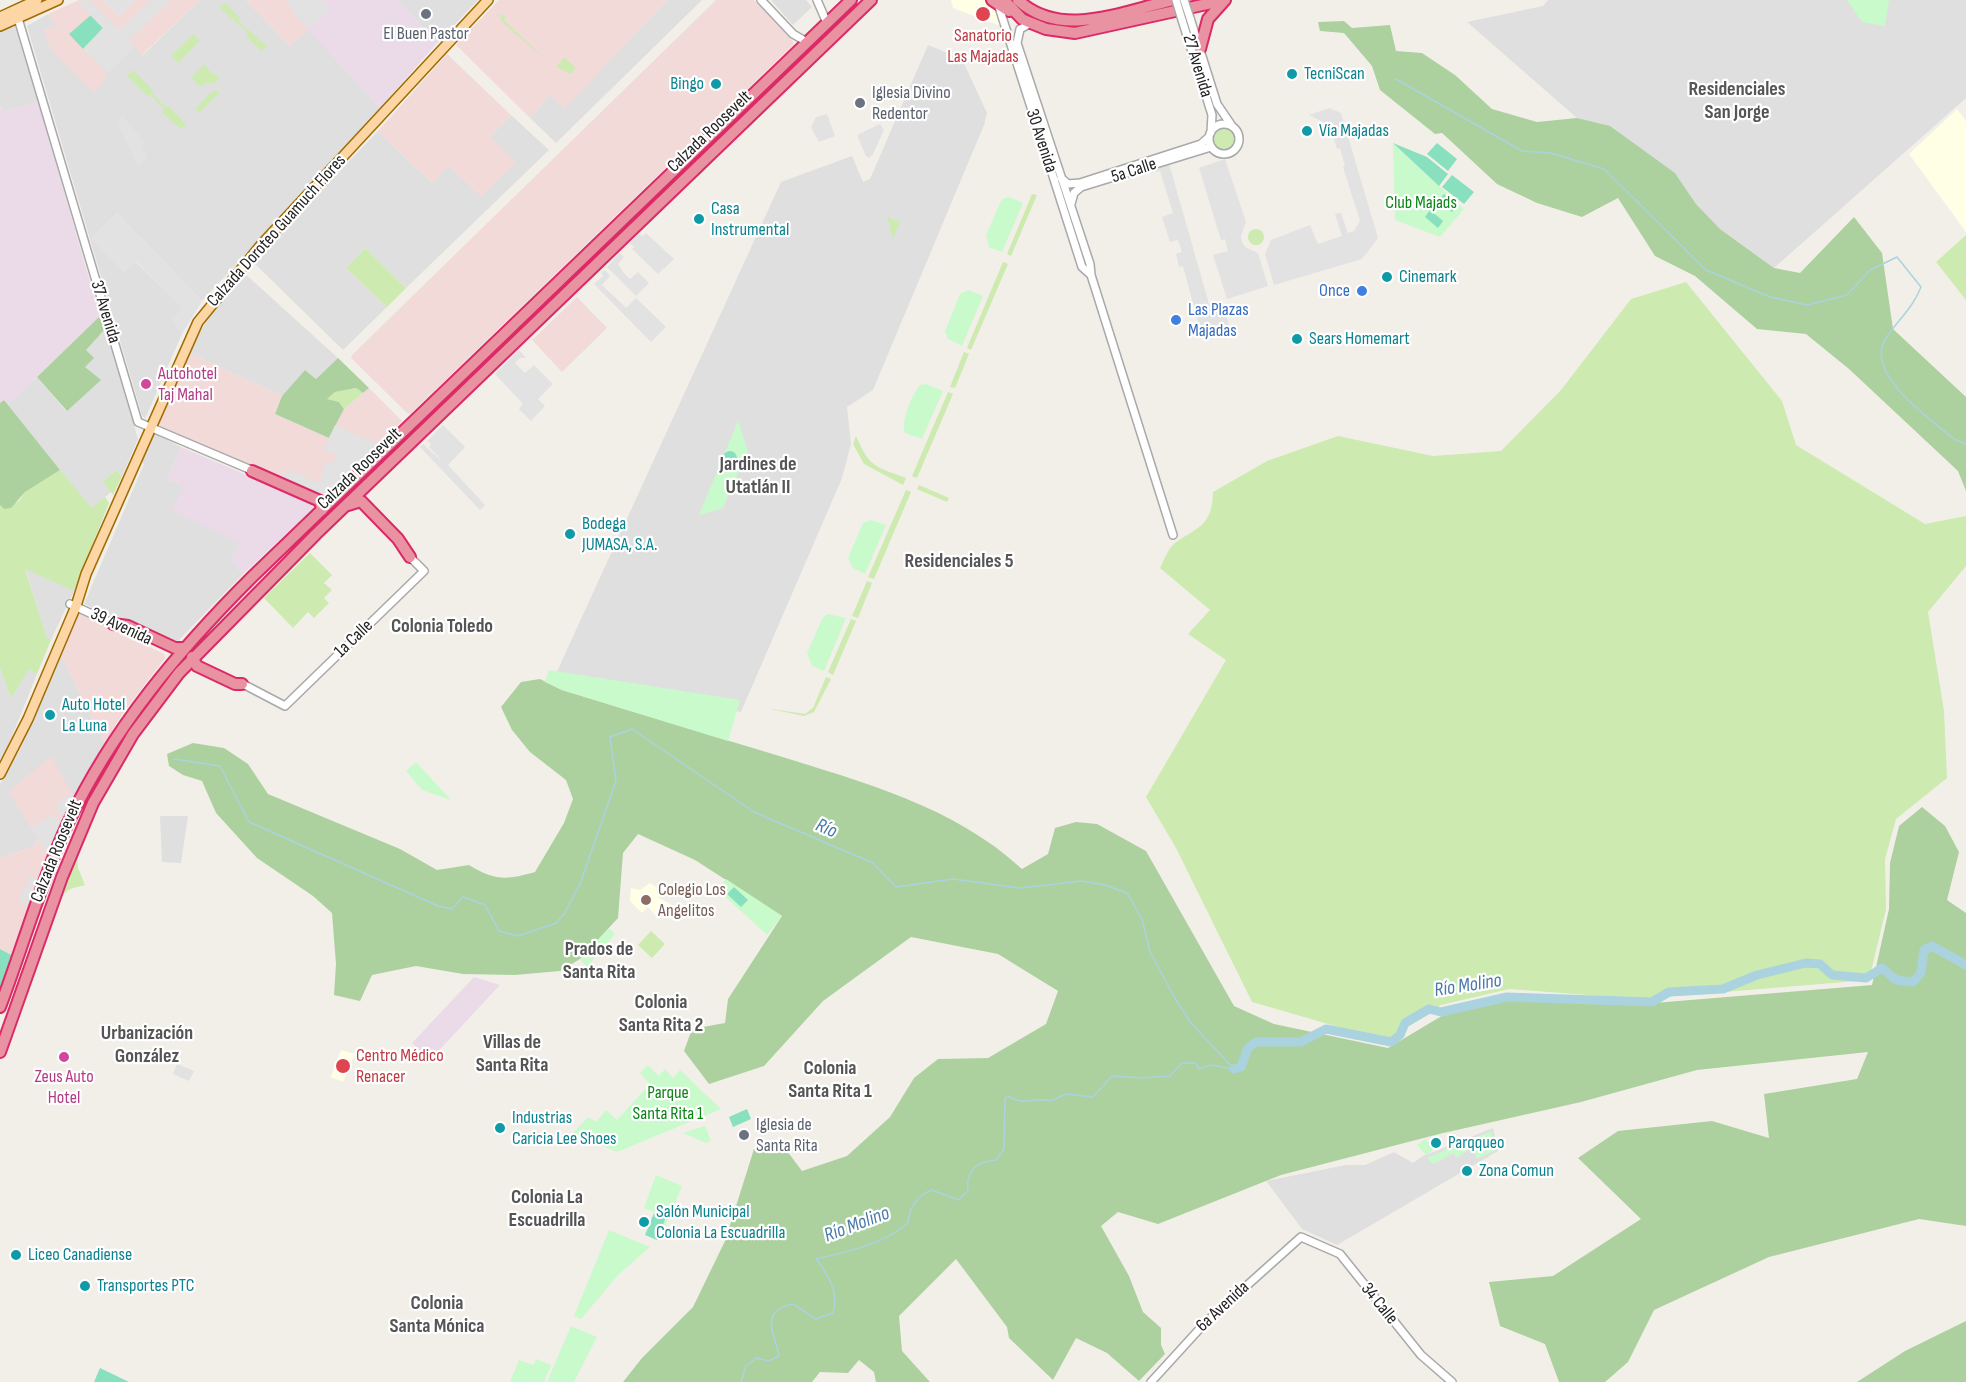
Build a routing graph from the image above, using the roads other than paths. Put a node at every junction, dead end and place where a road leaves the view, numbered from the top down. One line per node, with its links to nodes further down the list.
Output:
1 (37, 0): 16 (main road)
2 (58, 0): 16 (main road)
3 (488, 0): 37 (main road, Calzada Doroteo Guamuch Flores)
4 (761, 0): 21 (street)
5 (817, 0): 19 (street)
6 (851, 0): 19 (highway, Calzada Roosevelt)
7 (871, 0): 28 (highway, Calzada Roosevelt)
8 (1018, 0): 14 (highway)
9 (1143, 0): 14 (highway)
10 (1174, 0): 14 (highway); 17 (street, 27 Avenida, bridge)
11 (1184, 0): 17 (street, 27 Avenida, bridge)
12 (1225, 0): 18 (highway); 22 (highway)
13 (998, 1): 18 (highway); 31 (street, 30 Avenida)
14 (1119, 12)
15 (0, 17): 16 (main road)
16 (18, 19): 20 (main road); 37 (street, 37 Avenida)
17 (1186, 19): 22 (street, 27 Avenida); 24 (street, 27 Avenida)
18 (1026, 21): 27 (street, 30 Avenida)
19 (827, 23): 21 (highway, Calzada Roosevelt)
20 (0, 26)
21 (807, 42): 26 (highway, Calzada Roosevelt)
22 (1200, 49): 23 (street, 27 Avenida)
23 (1232, 126): 24 (street); 25 (street)
24 (1210, 135): 25 (street); 27 (street, 5a Calle)
25 (1211, 147): 29 (street, 5a Calle)
26 (666, 176): 28 (highway); 33 (highway, Calzada Roosevelt)
27 (1061, 177): 29 (street, 30 Avenida)
28 (677, 187): 34 (highway, Calzada Roosevelt)
29 (1071, 210): 30 (street, 30 Avenida)
30 (1090, 264): 31 (street); 32 (street, 30 Avenida)
31 (1082, 267): 32 (street)
32 (1091, 275): 42 (street, 30 Avenida)
33 (528, 311): 34 (highway); 35 (highway, Calzada Roosevelt)
34 (518, 338): 36 (highway, Calzada Roosevelt)
35 (411, 423): 36 (highway); 39 (highway, Calzada Roosevelt)
36 (430, 424): 41 (highway, Calzada Roosevelt)
37 (149, 428): 38 (street); 44 (main road, Calzada Doroteo Guamuch Flores)
38 (252, 471): 39 (highway)
39 (322, 504): 46 (highway, Calzada Roosevelt)
40 (358, 505): 43 (street)
41 (343, 509): 43 (highway); 48 (highway, Calzada Roosevelt)
42 (1173, 535)
43 (410, 557): 49 (street, 1a Calle)
44 (74, 602): 45 (street, 39 Avenida); 50 (main road, Calzada Doroteo Guamuch Flores); 51 (main road, Calzada Doroteo Guamuch Flores)
45 (113, 624): 46 (highway); 47 (street, 39 Avenida)
46 (183, 648): 52 (highway, Calzada Roosevelt)
47 (171, 651)
48 (194, 659): 49 (highway); 54 (highway, Calzada Roosevelt)
49 (242, 684)
50 (0, 765)
51 (0, 774)
52 (20, 953): 53 (highway, Calzada Roosevelt); 54 (highway)
53 (0, 1007)
54 (15, 1012): 55 (highway, Calzada Roosevelt)
55 (0, 1052)
56 (1301, 1237): 57 (street, 6a Avenida); 58 (street, 34 Calle)
57 (1151, 1382)
58 (1452, 1382)

